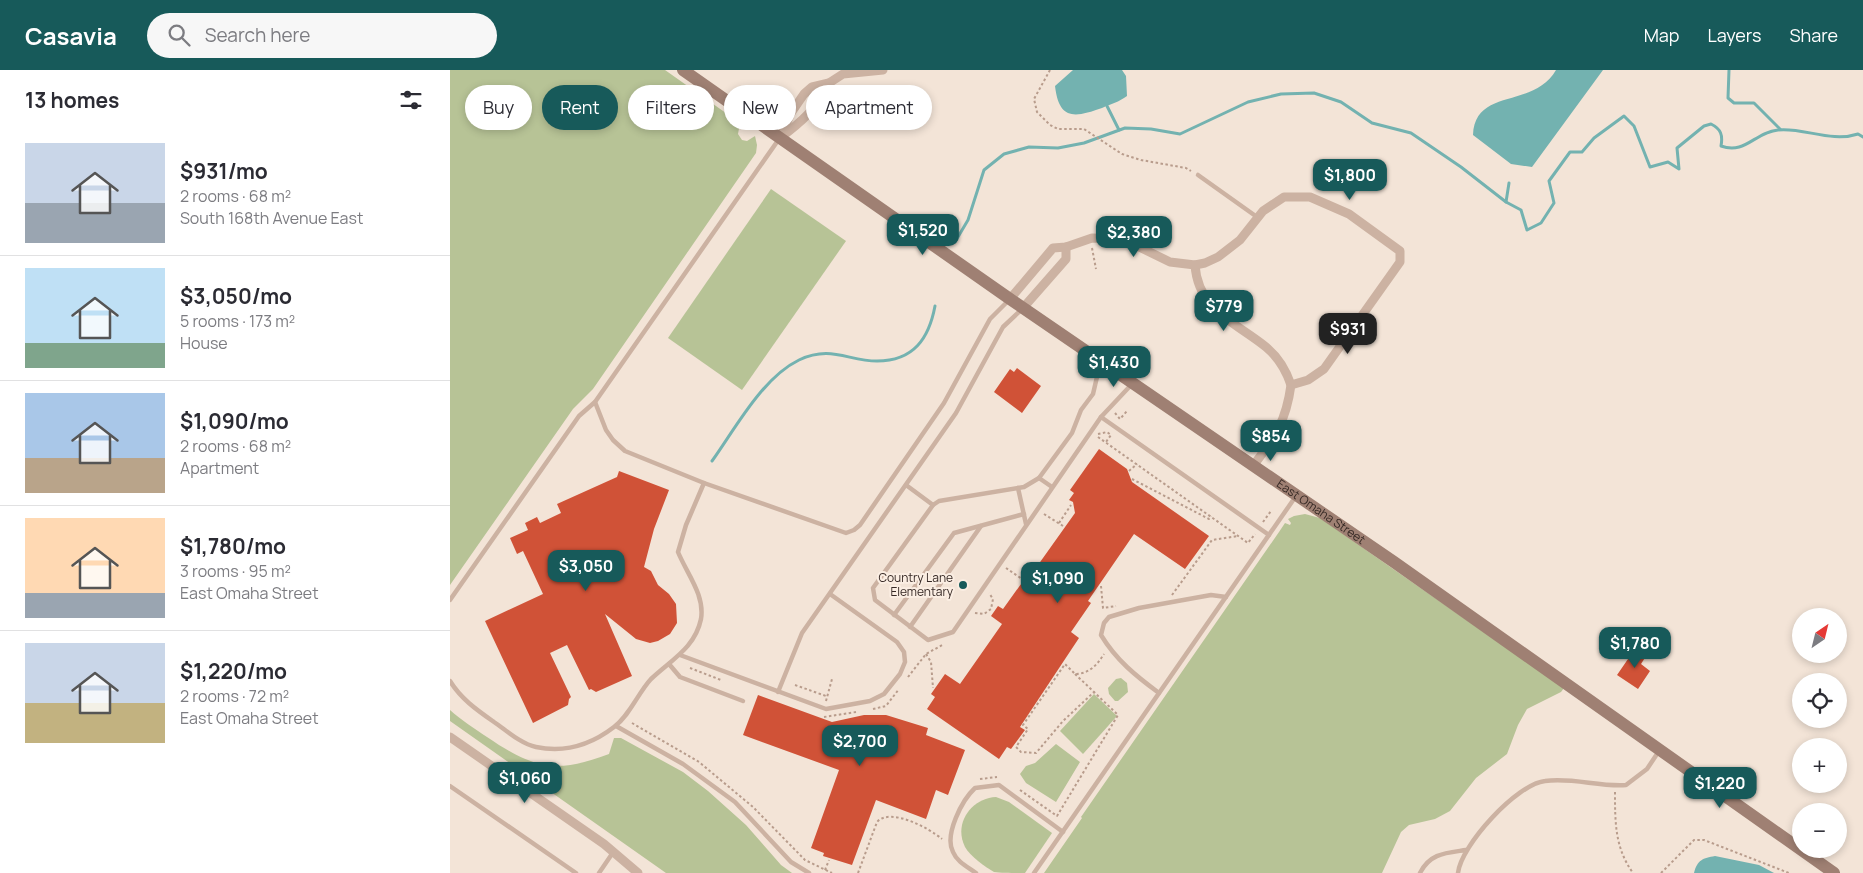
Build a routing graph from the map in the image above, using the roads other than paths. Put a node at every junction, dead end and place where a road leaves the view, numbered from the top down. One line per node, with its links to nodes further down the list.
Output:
1 (683, 70): 5 (main road, East Omaha Street)
2 (884, 70): 3 (street)
3 (843, 72): 4 (street)
4 (829, 83): 5 (street); 5 (street)
5 (780, 138): 12 (main road, East Omaha Street); 17 (lane)
6 (1198, 175): 7 (lane)
7 (1257, 217): 10 (street); 16 (street)
8 (1066, 247): 9 (street); 10 (street); 11 (street)
9 (1041, 261): 11 (street); 12 (street)
10 (1194, 265): 16 (street)
11 (1054, 271): 13 (street)
12 (1010, 300): 13 (main road, East Omaha Street); 21 (lane)
13 (1023, 308): 14 (main road, East Omaha Street); 22 (lane)
14 (1101, 362): 15 (main road, East Omaha Street); 20 (lane)
15 (1132, 384): 18 (lane); 19 (main road, East Omaha Street)
16 (1291, 385): 19 (street)
17 (595, 402): 21 (lane); 33 (lane)
18 (1101, 416): 23 (lane); 30 (lane)
19 (1253, 466): 25 (main road, East Omaha Street)
20 (1039, 478): 23 (lane); 24 (lane)
21 (704, 483): 36 (lane)
22 (906, 485): 26 (lane); 31 (lane)
23 (1052, 486): 28 (lane)
24 (1018, 488): 26 (lane); 27 (lane)
25 (1297, 495): 30 (lane); 44 (main road, East Omaha Street)
26 (933, 504): 34 (lane)
27 (1024, 514): 28 (lane); 29 (lane)
28 (1026, 524): 35 (lane)
29 (981, 526): 34 (lane); 35 (lane)
30 (1269, 535): 32 (lane)
31 (830, 594): 39 (lane); 39 (lane)
32 (1226, 597): 40 (lane); 40 (lane)
33 (450, 600)
34 (894, 615): 35 (lane)
35 (910, 627)
36 (680, 655): 37 (lane); 39 (lane)
37 (669, 664): 41 (lane); 42 (lane)
38 (450, 681): 42 (lane)
39 (778, 692)
40 (1159, 693): 46 (lane)
41 (743, 701)
42 (616, 726): 52 (lane)
43 (450, 737): 48 (street)
44 (1660, 750): 47 (lane); 57 (main road, East Omaha Street)
45 (450, 786): 49 (lane)
46 (1063, 832): 53 (lane); 54 (lane)
47 (1466, 850): 55 (lane); 56 (lane)
48 (614, 852): 50 (lane); 51 (street)
49 (576, 873)
50 (599, 873)
51 (638, 873)
52 (809, 873)
53 (976, 873)
54 (1034, 873)
55 (1420, 873)
56 (1458, 873)
57 (1834, 873)

